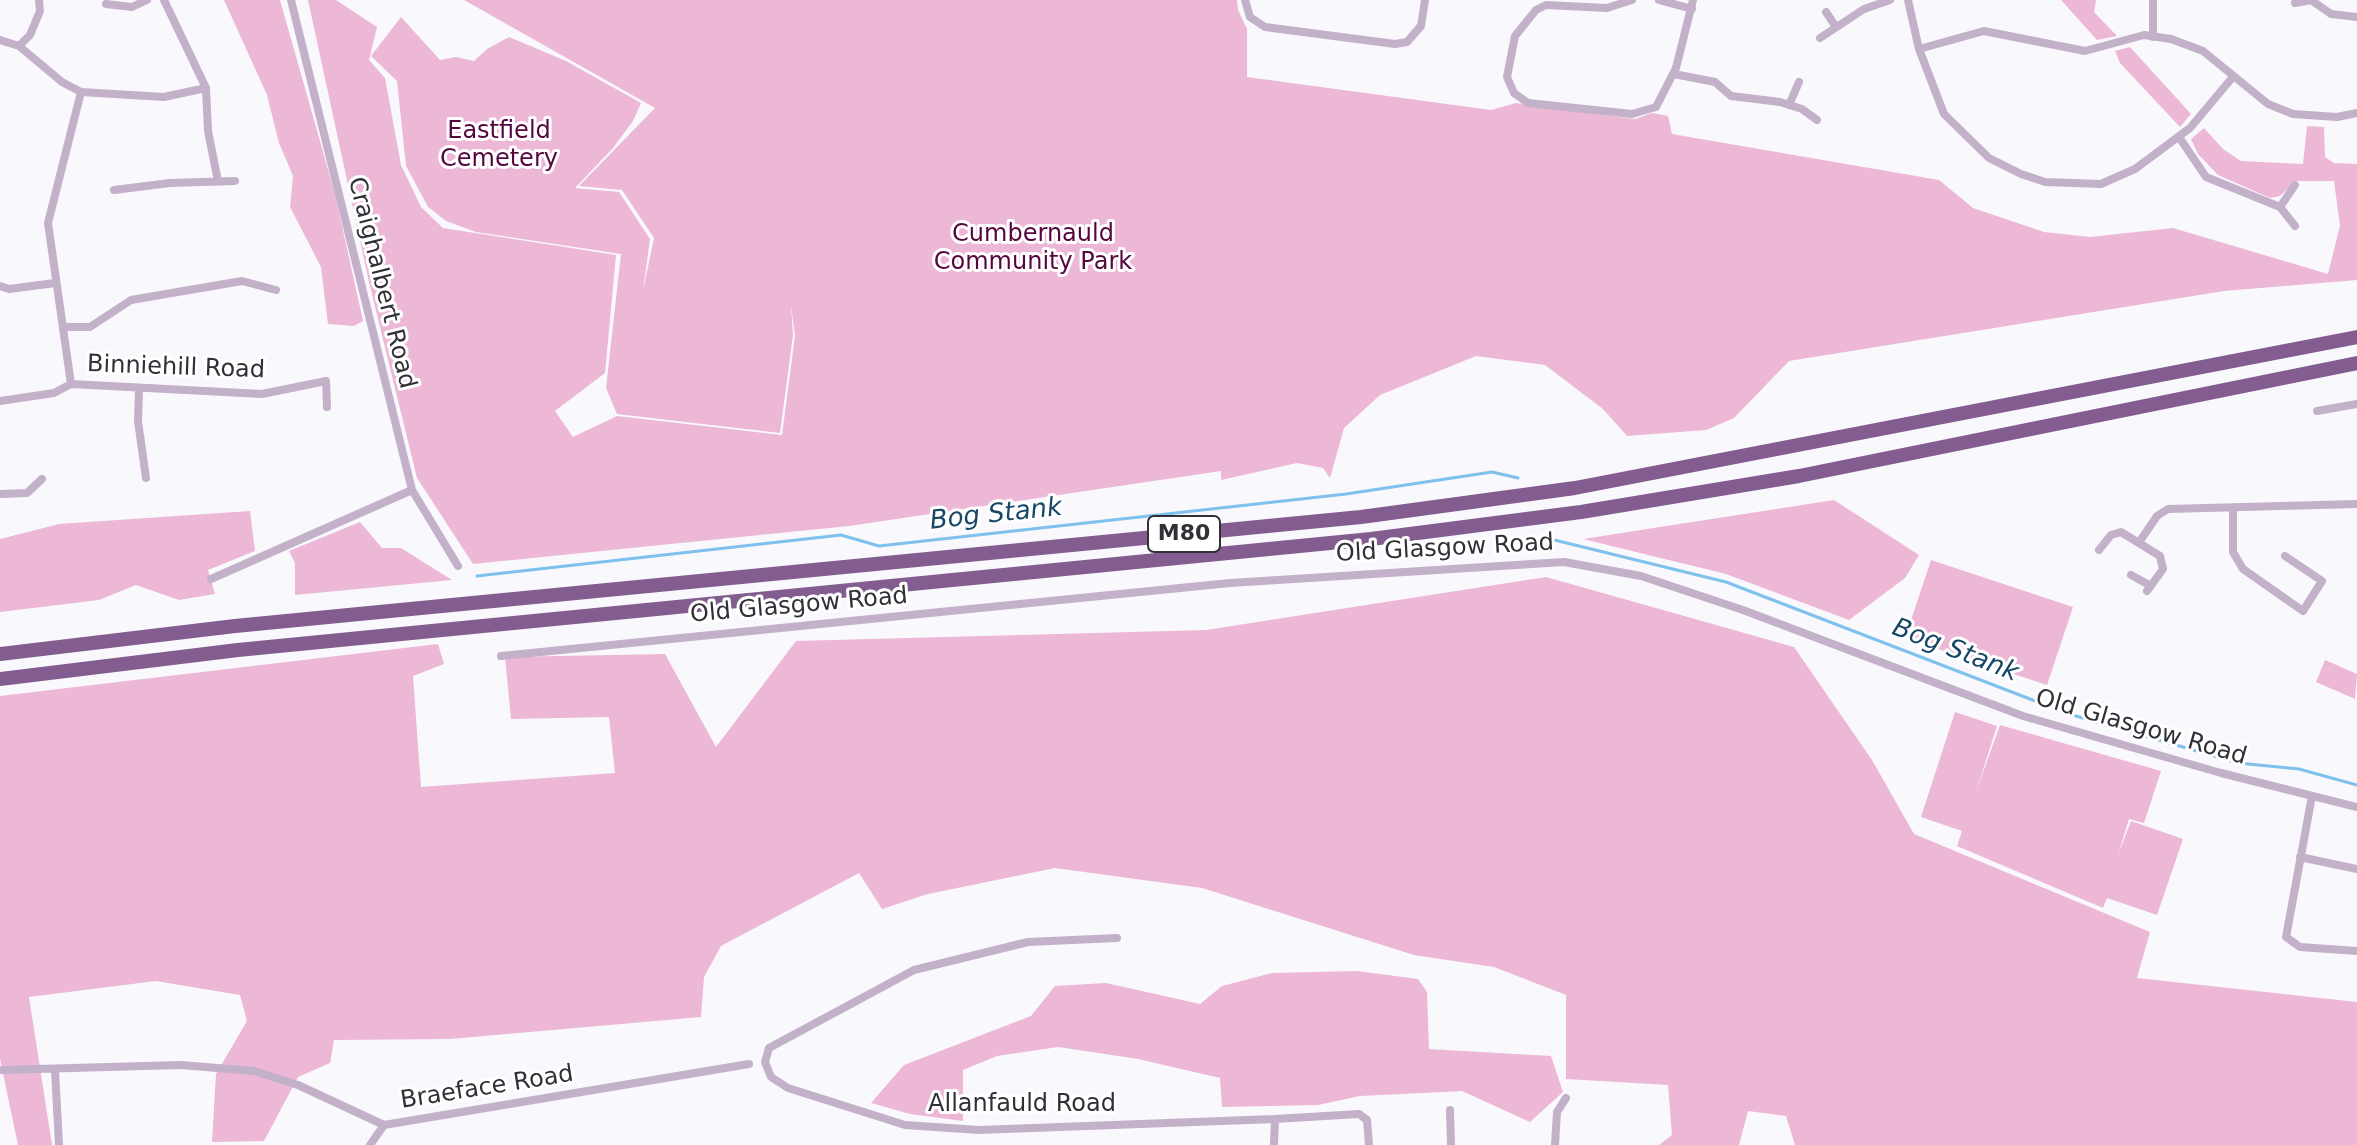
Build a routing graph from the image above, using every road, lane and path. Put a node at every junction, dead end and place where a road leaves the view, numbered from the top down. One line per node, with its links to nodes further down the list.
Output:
1 (39, 0): 21 (street)
2 (147, 0): 13 (street)
3 (164, 0): 26 (street)
4 (291, 0): 52 (street, Craighalbert Road)
5 (1245, 0): 6 (street)
6 (1425, 0)
7 (1632, 0): 23 (street)
8 (1659, 0): 14 (street)
9 (1890, 0): 17 (street)
10 (1908, 0): 22 (street)
11 (2153, 0): 18 (street)
12 (2295, 3): 16 (street)
13 (106, 4)
14 (1693, 5): 23 (street)
15 (1826, 12): 17 (street)
16 (2357, 17)
17 (1836, 27): 19 (street)
18 (2153, 37): 22 (street); 24 (street)
19 (1820, 38)
20 (0, 40): 21 (street)
21 (19, 46): 27 (street)
22 (1919, 49): 31 (street)
23 (1674, 74): 28 (street)
24 (2232, 78): 29 (street); 31 (street)
25 (1799, 82): 28 (street)
26 (206, 88): 27 (street); 32 (street)
27 (81, 92): 38 (street, Binniehill Road)
28 (1789, 105): 30 (street)
29 (2357, 113)
30 (1817, 120)
31 (2179, 137): 36 (street)
32 (218, 181): 33 (street); 35 (street)
33 (235, 181)
34 (2295, 185): 36 (street)
35 (114, 190)
36 (2280, 207): 37 (street)
37 (2295, 226)
38 (55, 283): 39 (street); 41 (street, Binniehill Road)
39 (0, 286)
40 (276, 290): 41 (street)
41 (63, 327): 44 (street, Binniehill Road)
42 (2357, 337): 62 (highway, M80)
43 (2357, 363): 64 (highway, M80)
44 (71, 384): 45 (street, Binniehill Road); 46 (street, Binniehill Road)
45 (139, 388): 48 (street, Binniehill Road); 50 (street)
46 (0, 401)
47 (2357, 404): 49 (street)
48 (327, 407)
49 (2317, 411)
50 (146, 478)
51 (42, 479): 53 (street)
52 (412, 490): 59 (street, Craighalbert Road); 61 (street)
53 (0, 494)
54 (2357, 504): 55 (street)
55 (2233, 507): 56 (street); 58 (street)
56 (2140, 541): 57 (street); 60 (street)
57 (2099, 550)
58 (2285, 556)
59 (458, 566)
60 (2131, 575)
61 (211, 579)
62 (0, 654)
63 (501, 656): 65 (street, Old Glasgow Road)
64 (0, 679)
65 (2312, 796): 66 (street, Old Glasgow Road); 67 (street)
66 (2357, 807)
67 (2300, 857): 68 (street); 70 (street)
68 (2357, 869)
69 (1117, 938): 76 (street, Allanfauld Road)
70 (2357, 951)
71 (749, 1064): 77 (street, Braeface Road)
72 (0, 1070): 73 (street, Braeface Road)
73 (55, 1070): 77 (street, Braeface Road); 78 (street)
74 (1566, 1098): 83 (street)
75 (1450, 1110): 82 (street)
76 (1275, 1119): 80 (street); 81 (street)
77 (384, 1125): 79 (street)
78 (59, 1145)
79 (370, 1145)
80 (1274, 1145)
81 (1369, 1145)
82 (1451, 1145)
83 (1555, 1145)

